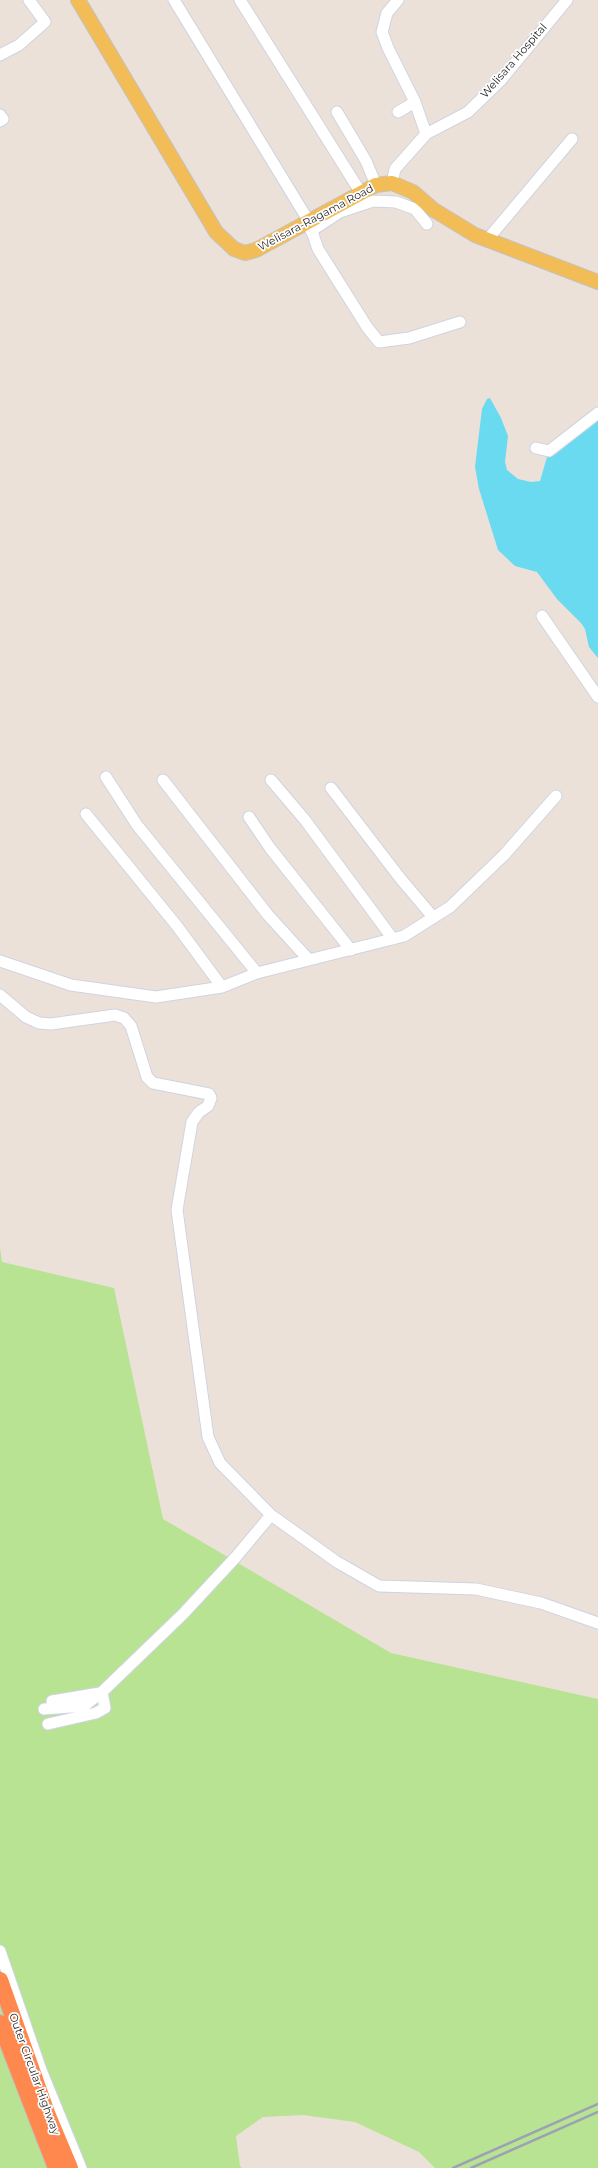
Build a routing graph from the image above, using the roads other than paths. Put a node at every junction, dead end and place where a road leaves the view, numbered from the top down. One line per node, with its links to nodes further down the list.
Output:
1 (29, 0): 7 (street)
2 (78, 0): 19 (main road, Welisara-Ragama Road)
3 (174, 0): 19 (street)
4 (240, 0): 17 (street)
5 (398, 0): 8 (street)
6 (567, 0): 13 (street, Welisara Hospital)
7 (0, 55)
8 (415, 102): 10 (street); 13 (street)
9 (337, 112): 16 (street)
10 (398, 112)
11 (0, 115): 12 (street)
12 (0, 121)
13 (426, 134): 15 (street, Welisara Hospital)
14 (572, 139): 20 (street)
15 (392, 182): 16 (main road, Welisara-Ragama Road); 20 (main road)
16 (376, 185): 17 (main road, Welisara-Ragama Road)
17 (361, 193): 19 (main road, Welisara-Ragama Road)
18 (427, 224): 19 (street)
19 (310, 226): 22 (street)
20 (487, 240): 21 (main road)
21 (598, 282)
22 (460, 322)
23 (598, 413): 24 (street)
24 (536, 448)
25 (542, 616): 26 (street)
26 (598, 697)
27 (106, 777): 39 (street)
28 (162, 780): 37 (street)
29 (271, 780): 35 (street)
30 (331, 788): 34 (street)
31 (556, 796): 34 (street)
32 (86, 814): 40 (street)
33 (249, 817): 36 (street)
34 (434, 917): 35 (street)
35 (393, 939): 36 (street)
36 (351, 950): 37 (street)
37 (309, 960): 39 (street)
38 (0, 961): 40 (street)
39 (257, 973): 40 (street)
40 (222, 986)
41 (0, 995): 42 (street)
42 (271, 1515): 43 (street); 44 (street)
43 (598, 1623)
44 (102, 1692): 45 (street); 46 (street)
45 (48, 1705)
46 (48, 1724)
47 (0, 1951): 52 (street)
48 (0, 1980): 51 (highway, Outer Circular Highway)
49 (0, 2023): 50 (highway, Outer Circular Highway)
50 (56, 2168)
51 (70, 2168)
52 (81, 2168)

